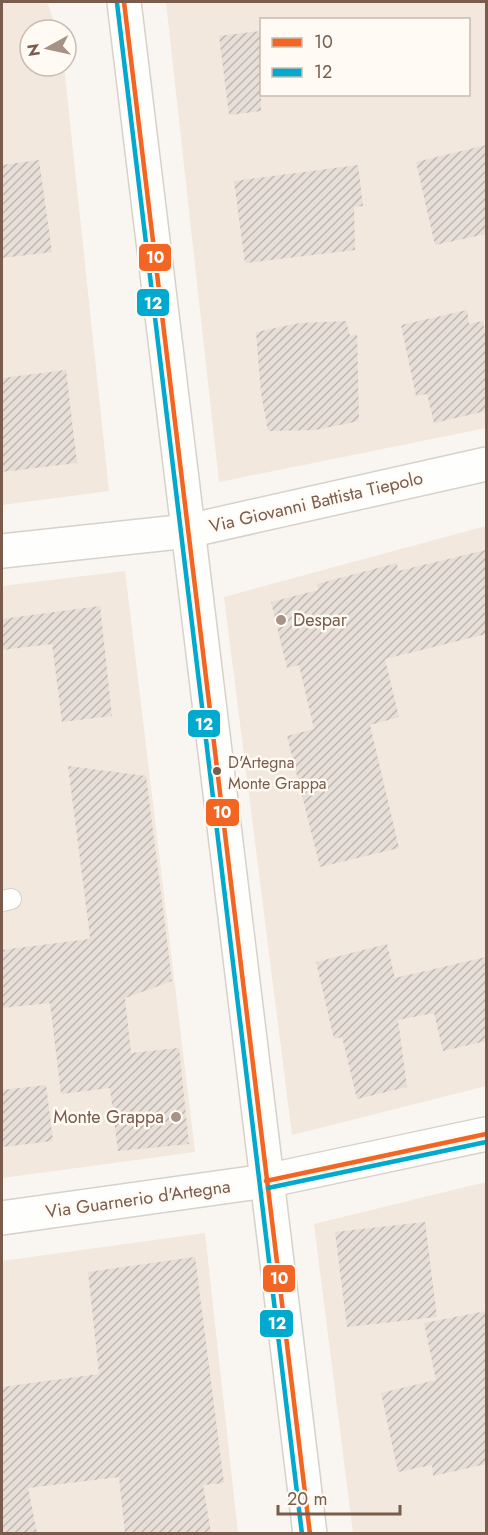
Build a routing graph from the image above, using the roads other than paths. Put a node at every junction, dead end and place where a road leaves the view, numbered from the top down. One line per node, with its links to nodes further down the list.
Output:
1 (124, 2): 3 (street)
2 (486, 464): 3 (street, Via Giovanni Battista Tiepolo)
3 (188, 531): 4 (street, Via Giovanni Battista Tiepolo); 6 (street)
4 (2, 551)
5 (486, 1134): 6 (street, Via Guarnerio d'Artegna)
6 (266, 1181): 7 (street, Via Guarnerio d'Artegna); 8 (street)
7 (2, 1218)
8 (310, 1533)

